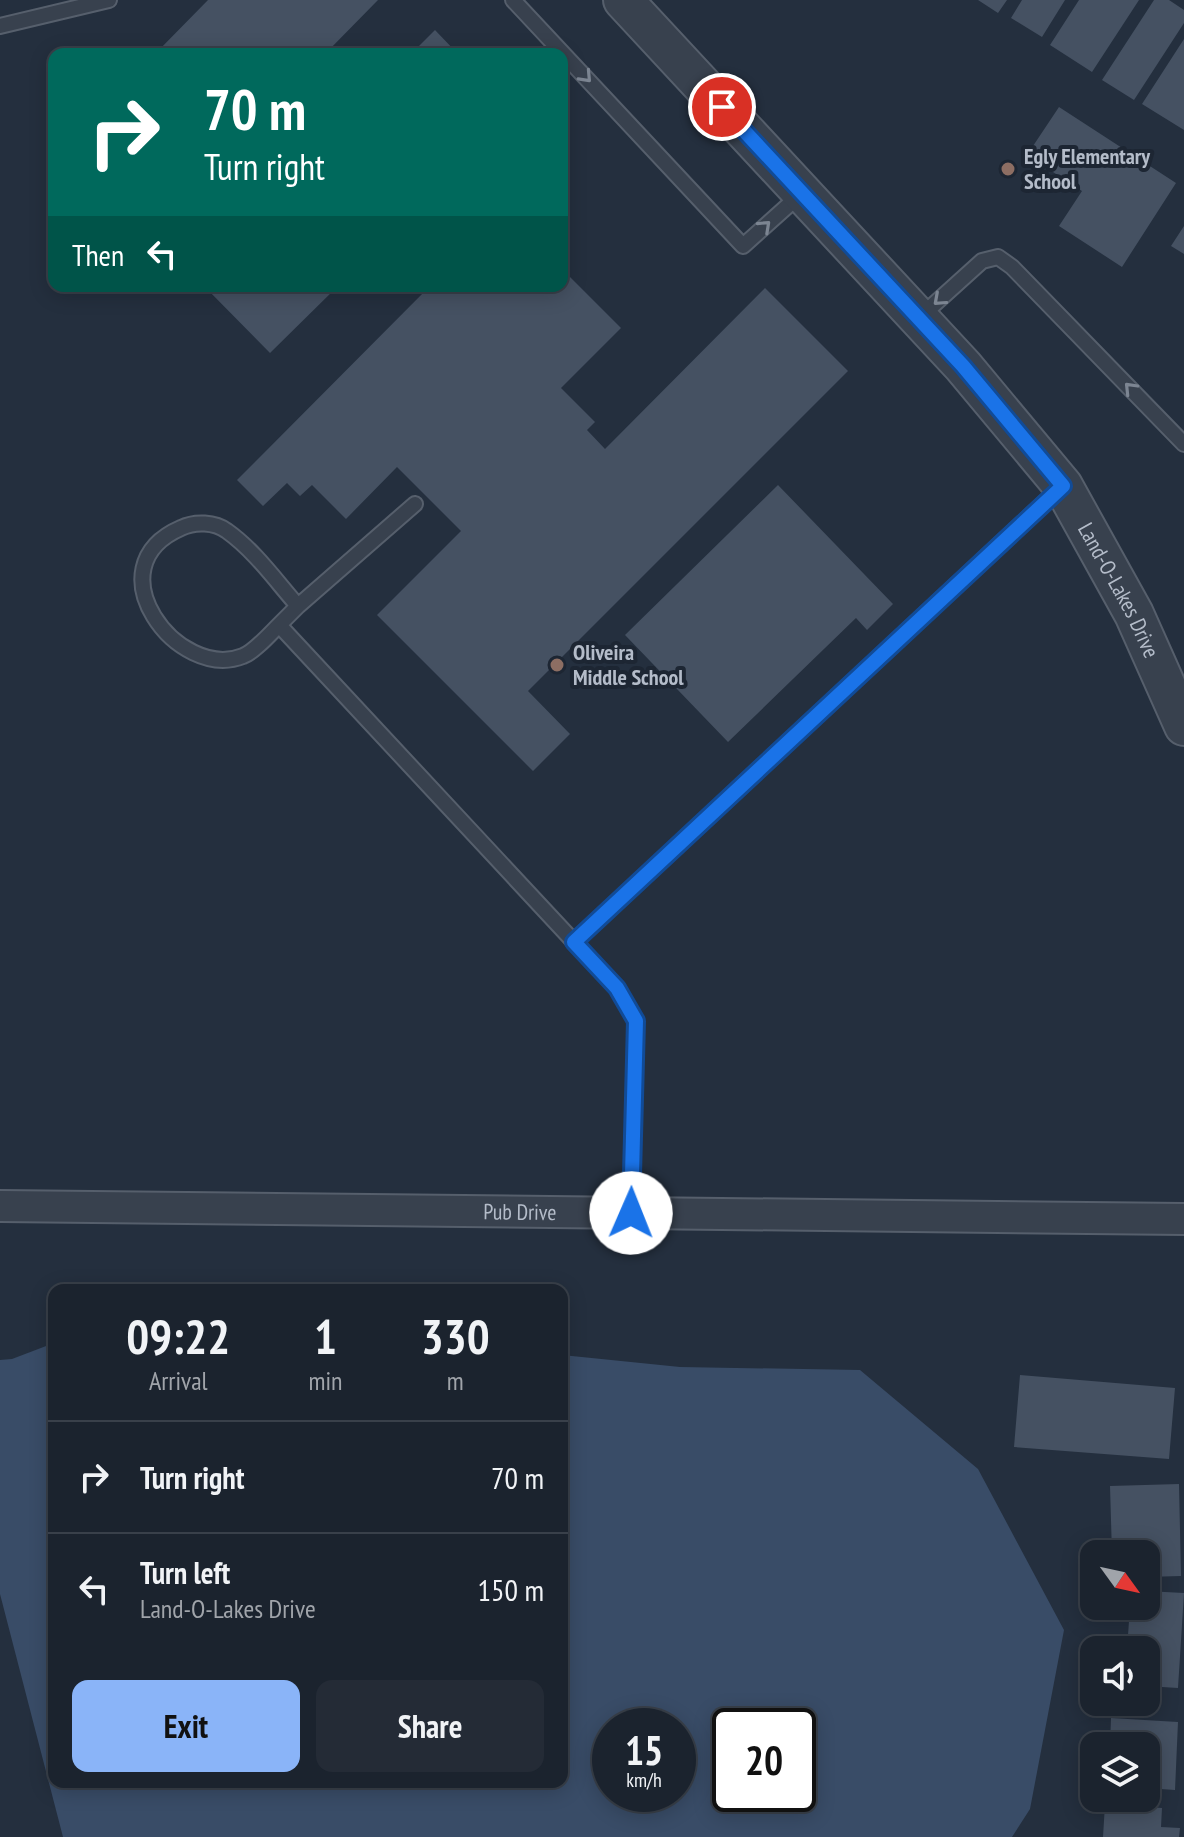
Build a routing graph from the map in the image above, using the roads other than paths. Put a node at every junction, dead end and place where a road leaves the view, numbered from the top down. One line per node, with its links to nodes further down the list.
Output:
1 (109, 0): 4 (lane)
2 (513, 0): 5 (lane, one-way to 5)
3 (623, 0): 7 (street, Land-O-Lakes Drive)
4 (0, 26)
5 (558, 48)
6 (568, 59): 7 (lane, one-way to 7)
7 (802, 193): 8 (street, Land-O-Lakes Drive)
8 (918, 318): 9 (lane, one-way to 8); 10 (street, Land-O-Lakes Drive)
9 (1184, 444)
10 (1063, 486): 14 (street, Land-O-Lakes Drive); 15 (lane)
11 (415, 504): 12 (lane)
12 (298, 606): 13 (lane); 13 (lane)
13 (279, 625): 15 (lane)
14 (1184, 726)
15 (574, 942): 17 (lane)
16 (0, 1206): 17 (street, Pub Drive)
17 (631, 1213): 18 (street, Pub Drive)
18 (1184, 1219)

